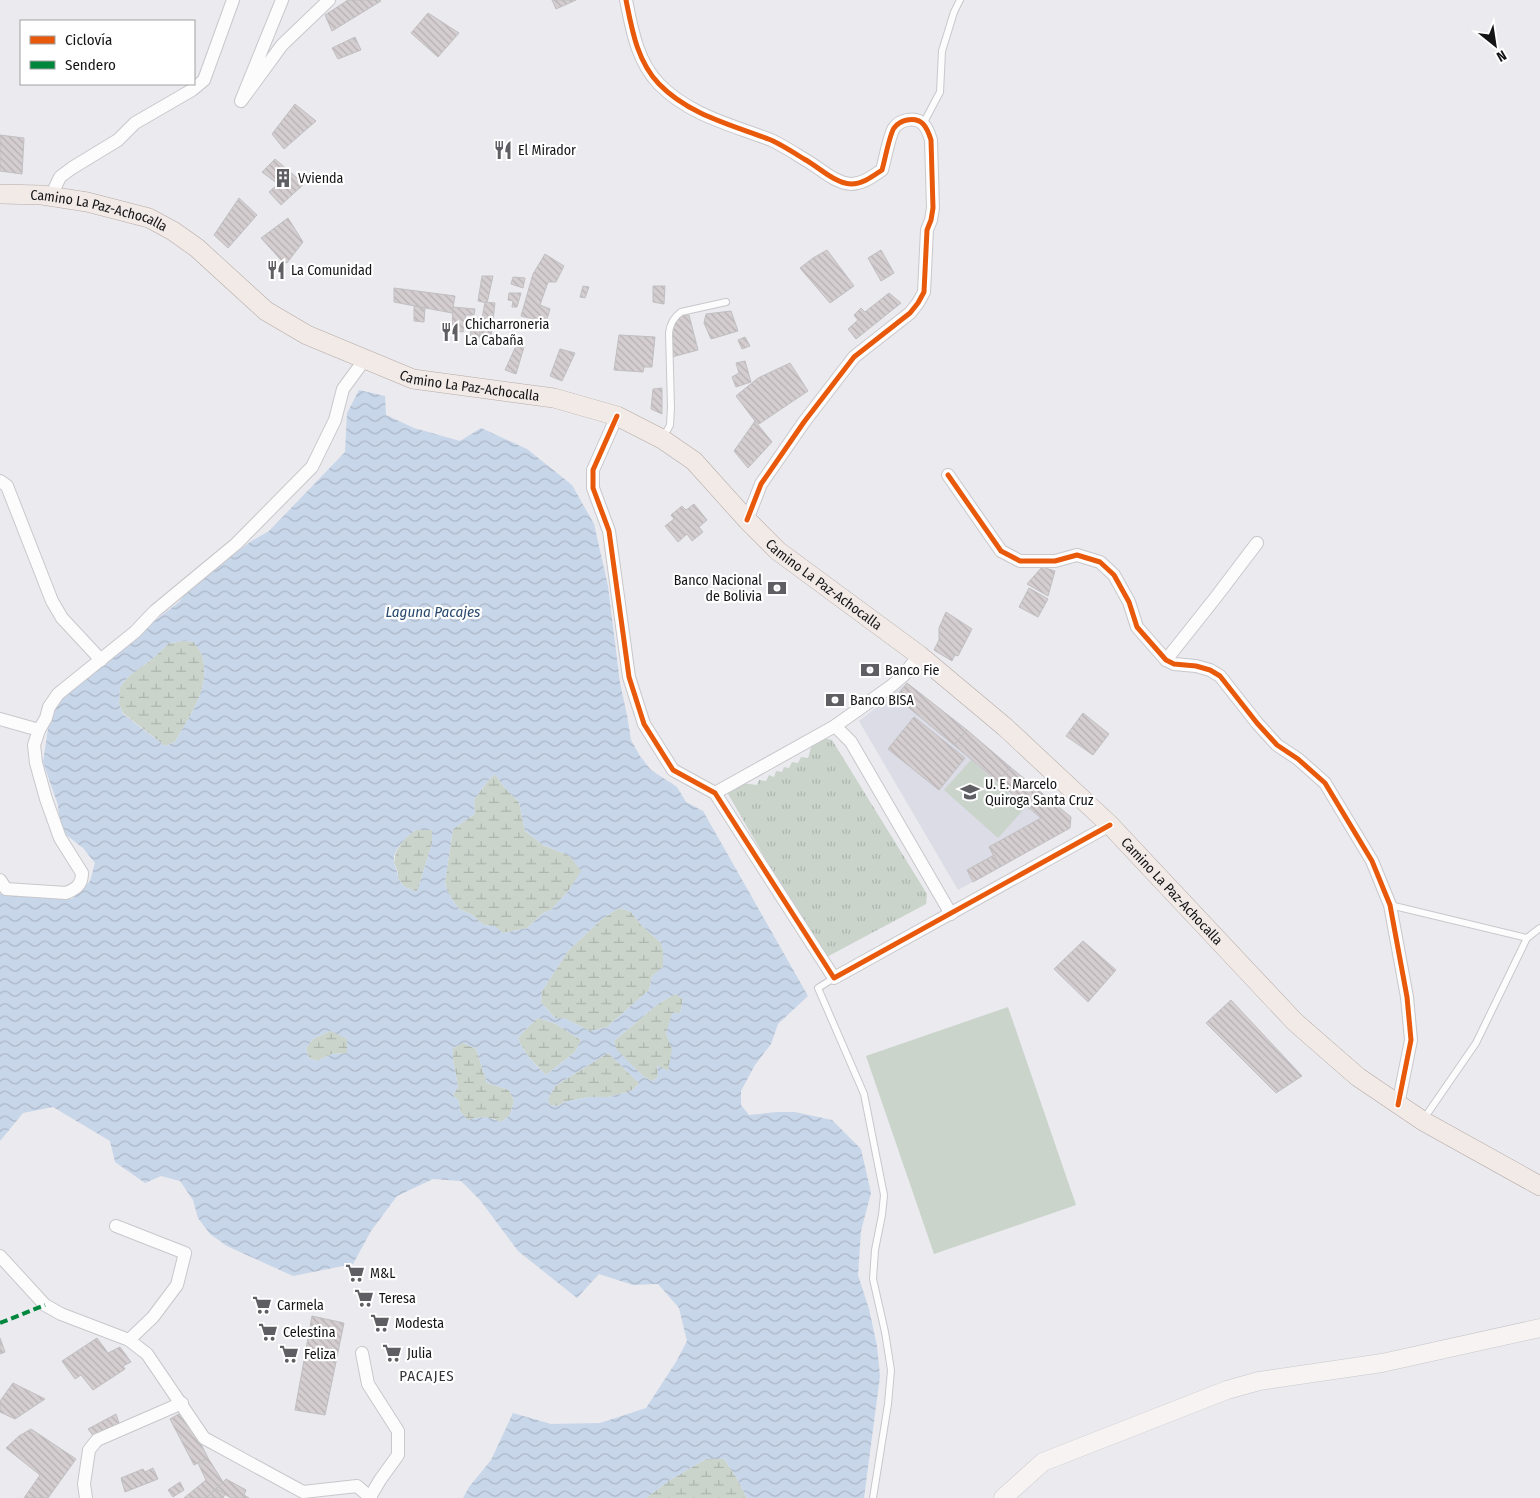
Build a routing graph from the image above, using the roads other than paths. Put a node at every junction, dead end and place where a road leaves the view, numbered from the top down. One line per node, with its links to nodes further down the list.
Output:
1 (233, 0): 8 (street)
2 (282, 0): 3 (street)
3 (329, 0)
4 (626, 0): 6 (street)
5 (960, 0): 6 (lane)
6 (923, 124): 15 (street)
7 (0, 194): 8 (main road, Camino La Paz-Achocalla)
8 (50, 196): 10 (main road, Camino La Paz-Achocalla)
9 (726, 302): 12 (lane)
10 (365, 359): 11 (main road, Camino La Paz-Achocalla); 18 (street)
11 (617, 416): 12 (main road, Camino La Paz-Achocalla); 23 (street)
12 (662, 439): 15 (main road, Camino La Paz-Achocalla)
13 (948, 475): 19 (street)
14 (0, 481): 18 (street)
15 (747, 520): 17 (main road, Camino La Paz-Achocalla)
16 (1257, 543): 19 (street)
17 (919, 655): 21 (street); 24 (main road, Camino La Paz-Achocalla)
18 (101, 660): 22 (street)
19 (1166, 660): 26 (street)
20 (0, 719): 22 (street)
21 (835, 726): 23 (street); 27 (street)
22 (38, 730): 25 (street)
23 (715, 793): 30 (street)
24 (1110, 825): 27 (street); 31 (main road, Camino La Paz-Achocalla)
25 (0, 880)
26 (1390, 905): 29 (lane); 31 (street)
27 (951, 914): 30 (street)
28 (1540, 928): 29 (lane)
29 (1527, 938): 32 (lane)
30 (834, 978): 43 (lane)
31 (1398, 1105): 32 (main road, Camino La Paz-Achocalla)
32 (1423, 1122): 33 (main road, Camino La Paz-Achocalla)
33 (1540, 1186)
34 (116, 1226): 37 (street)
35 (0, 1256): 37 (street)
36 (1540, 1328): 44 (main road)
37 (129, 1340): 39 (street)
38 (362, 1353): 42 (street)
39 (182, 1403): 40 (street); 41 (street)
40 (301, 1495): 42 (street)
41 (86, 1498)
42 (371, 1498)
43 (874, 1498)
44 (1003, 1498)

